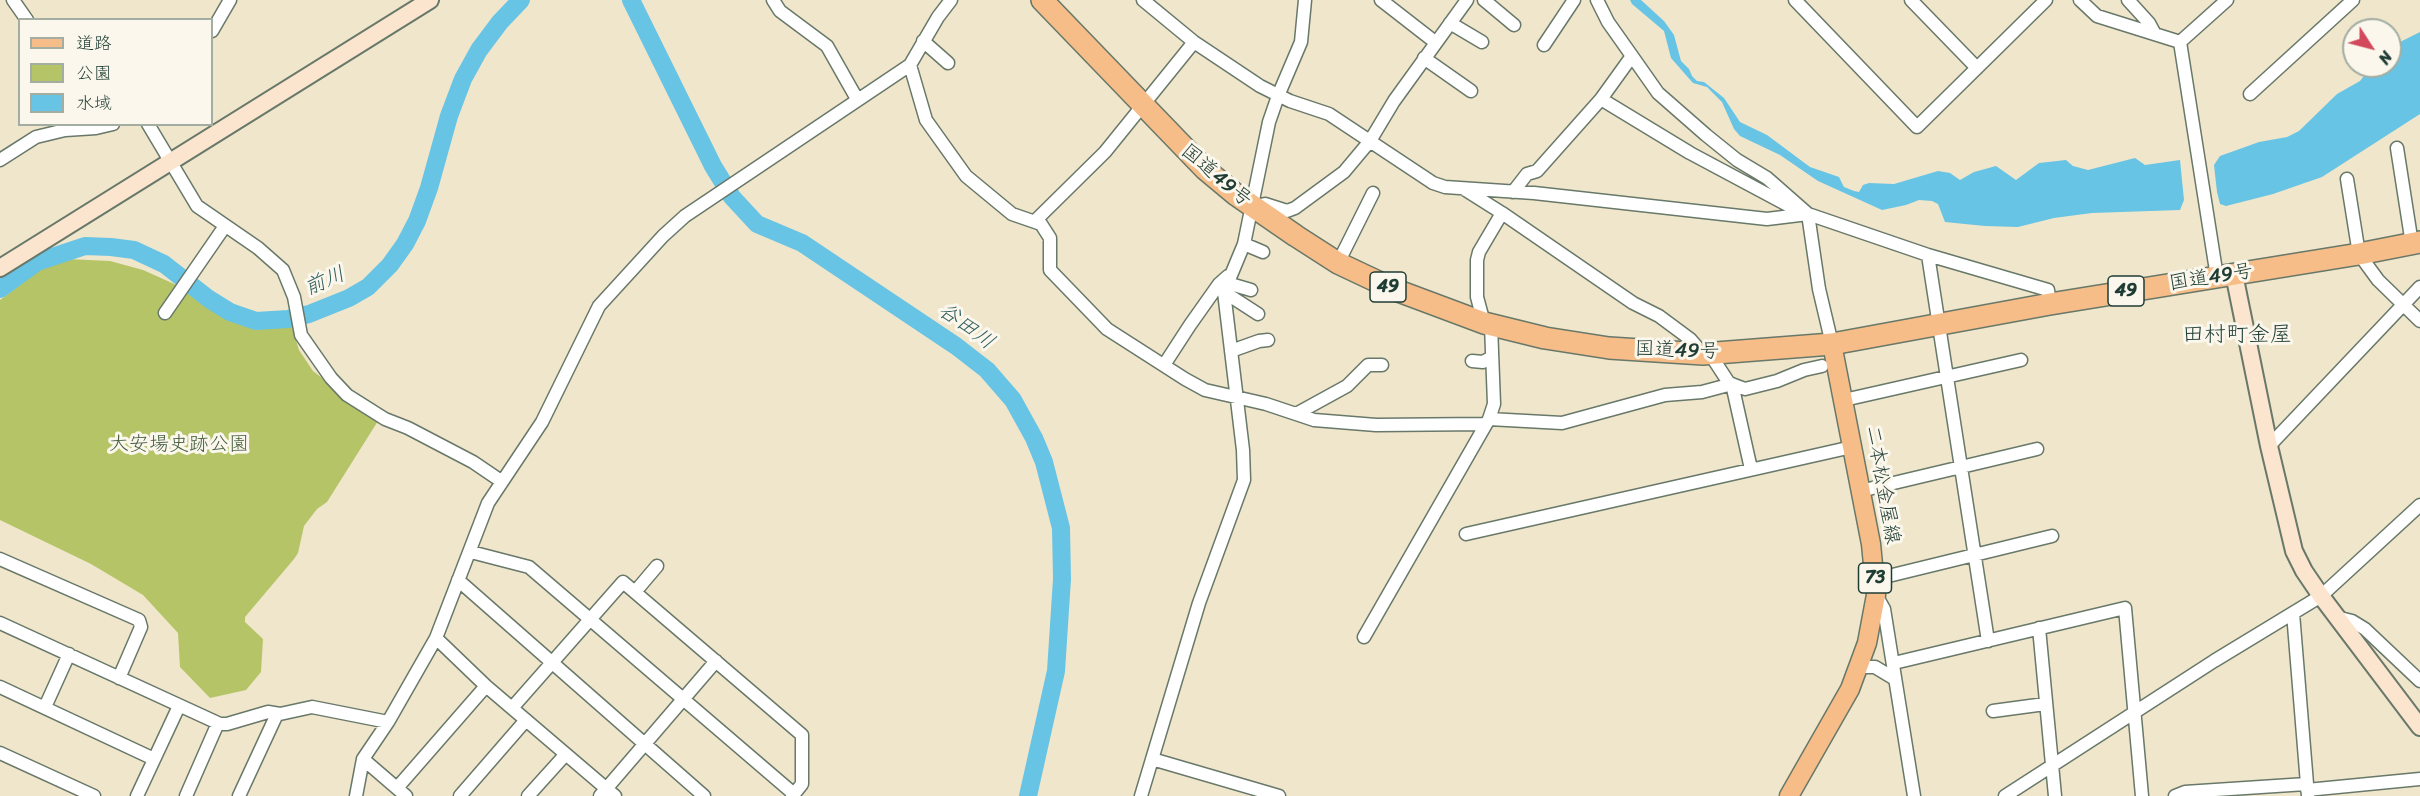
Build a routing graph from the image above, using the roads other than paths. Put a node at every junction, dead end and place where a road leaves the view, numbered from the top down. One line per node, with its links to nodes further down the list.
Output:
1 (13, 0): 21 (street)
2 (230, 0): 24 (street)
3 (430, 0): 48 (street)
4 (773, 0): 40 (street)
5 (951, 0): 26 (street)
6 (1042, 0): 42 (highway, 国道49号 / 49)
7 (1143, 0): 27 (street)
8 (1305, 0): 39 (street)
9 (1381, 0): 28 (street)
10 (1467, 0): 22 (street)
11 (1484, 0): 23 (street)
12 (1574, 0): 31 (street)
13 (1597, 0): 32 (street)
14 (1795, 0): 36 (street)
15 (1911, 0): 36 (street)
16 (2080, 0): 25 (street)
17 (2128, 0): 25 (street)
18 (2227, 0): 30 (street)
19 (2353, 0): 38 (street)
20 (2039, 2): 36 (street)
21 (26, 18)
22 (1450, 23): 28 (street); 29 (street)
23 (1514, 25)
24 (213, 29)
25 (2155, 34): 30 (street)
26 (923, 41): 34 (street); 35 (street)
27 (1194, 42): 39 (street); 42 (street)
28 (1436, 42): 33 (street)
29 (1482, 42)
30 (2180, 42): 65 (street)
31 (1544, 45)
32 (1632, 56): 41 (street); 55 (street)
33 (1424, 58): 37 (street); 45 (street)
34 (948, 63)
35 (910, 65): 40 (street); 56 (street)
36 (1977, 68)
37 (1471, 91)
38 (2250, 94)
39 (1278, 96): 45 (street); 53 (street)
40 (857, 99): 97 (street)
41 (1601, 99): 51 (street); 55 (street)
42 (1142, 106): 53 (highway, 国道49号 / 49); 56 (street)
43 (104, 126): 47 (street)
44 (149, 126): 48 (street)
45 (1370, 141): 50 (street); 53 (street)
46 (2397, 148): 58 (street)
47 (0, 160)
48 (170, 161): 57 (street); 64 (street)
49 (2347, 179): 61 (street)
50 (1463, 189): 51 (street); 54 (street)
51 (1513, 192): 55 (street)
52 (1373, 193): 63 (street)
53 (1252, 207): 59 (street); 63 (highway, 国道49号 / 49)
54 (1502, 213): 74 (street); 79 (street)
55 (1808, 214): 62 (street); 77 (street)
56 (1036, 220): 83 (street)
57 (225, 226): 71 (street); 97 (street)
58 (2416, 243): 61 (highway, 国道49号 / 49)
59 (1244, 244): 60 (street); 66 (street)
60 (1263, 252)
61 (2358, 254): 65 (highway, 国道49号 / 49); 70 (street)
62 (1928, 255): 69 (street); 75 (street)
63 (1338, 263): 74 (highway, 国道49号 / 49)
64 (0, 268)
65 (2226, 276): 69 (highway, 国道49号 / 49); 92 (street)
66 (1228, 283): 68 (street); 72 (street); 78 (street); 83 (street)
67 (2420, 286): 70 (street)
68 (1251, 290)
69 (2050, 304): 75 (highway, 国道49号 / 49)
70 (2402, 305): 73 (street); 92 (street)
71 (165, 313)
72 (1258, 314)
73 (2420, 321)
74 (1487, 324): 79 (highway, 国道49号 / 49); 80 (street)
75 (1938, 325): 77 (highway, 国道49号 / 49); 86 (street)
76 (1268, 340): 78 (street)
77 (1832, 344): 79 (highway, 国道49号 / 49); 89 (main road, 二本松金屋線 / 73)
78 (1231, 351): 88 (street)
79 (1706, 354): 87 (street)
80 (1492, 357): 82 (street); 91 (street)
81 (2022, 360): 86 (street)
82 (1472, 361)
83 (1164, 365): 88 (street)
84 (1382, 365): 90 (street)
85 (1822, 366): 87 (street)
86 (1947, 377): 89 (street); 95 (street)
87 (1732, 384): 91 (street); 96 (street)
88 (1236, 399): 90 (street); 145 (street)
89 (1845, 400): 93 (main road, 二本松金屋線 / 73)
90 (1296, 414): 91 (street)
91 (1487, 421): 115 (street)
92 (2269, 446): 109 (street)
93 (1852, 447): 96 (street); 98 (main road, 二本松金屋線 / 73)
94 (2037, 449): 95 (street)
95 (1960, 466): 98 (street); 103 (street)
96 (1751, 469): 100 (street)
97 (501, 482): 102 (street)
98 (1860, 490): 107 (main road, 二本松金屋線 / 73)
99 (2420, 505): 109 (street)
100 (1466, 534)
101 (2052, 536): 103 (street)
102 (471, 552): 106 (street); 112 (street)
103 (1975, 554): 107 (street); 117 (street)
104 (0, 559): 123 (street)
105 (657, 566): 108 (street)
106 (458, 580): 116 (street); 120 (street)
107 (1876, 587): 121 (street); 122 (main road, 二本松金屋線 / 73)
108 (635, 592): 112 (street); 119 (street)
109 (2321, 596): 110 (street); 111 (street)
110 (2293, 613): 135 (street); 148 (street)
111 (2336, 617): 125 (street); 139 (street)
112 (590, 618): 120 (street); 128 (street)
113 (0, 623): 118 (street)
114 (2039, 628): 117 (street); 129 (street); 135 (street)
115 (1364, 637)
116 (436, 638): 126 (street); 137 (street)
117 (1988, 641): 121 (street)
118 (69, 654): 123 (street); 130 (street)
119 (716, 661): 128 (street); 151 (street)
120 (551, 663): 132 (street); 140 (street)
121 (1894, 663): 124 (street)
122 (1860, 667): 124 (street); 162 (main road, 二本松金屋線 / 73)
123 (120, 678): 131 (street)
124 (1895, 679): 163 (street)
125 (2420, 681)
126 (486, 686): 132 (street); 149 (street)
127 (0, 687): 130 (street)
128 (682, 699): 140 (street); 151 (street)
129 (2045, 704): 133 (street); 146 (street)
130 (45, 706): 143 (street)
131 (179, 706): 138 (street); 143 (street)
132 (512, 708): 136 (street)
133 (1993, 711)
134 (277, 714): 137 (street); 138 (street); 155 (street)
135 (2134, 714): 146 (street); 166 (street)
136 (526, 720): 142 (street); 157 (street)
137 (388, 722): 144 (street)
138 (218, 723): 154 (street)
139 (2420, 727)
140 (645, 744): 150 (street); 159 (street)
141 (0, 753): 152 (street)
142 (565, 755): 150 (street); 158 (street)
143 (154, 759): 153 (street)
144 (363, 759): 149 (street); 156 (street)
145 (1152, 759): 160 (street); 161 (street)
146 (2052, 765): 164 (street); 165 (street)
147 (2420, 779): 148 (street)
148 (2307, 790): 167 (street)
149 (401, 792)
150 (607, 794)
151 (793, 795)
152 (94, 796)
153 (137, 796)
154 (186, 796)
155 (239, 796)
156 (356, 796)
157 (460, 796)
158 (528, 796)
159 (705, 796)
160 (1140, 796)
161 (1279, 796)
162 (1789, 796)
163 (1914, 796)
164 (2005, 796)
165 (2055, 796)
166 (2142, 796)
167 (2175, 796)

